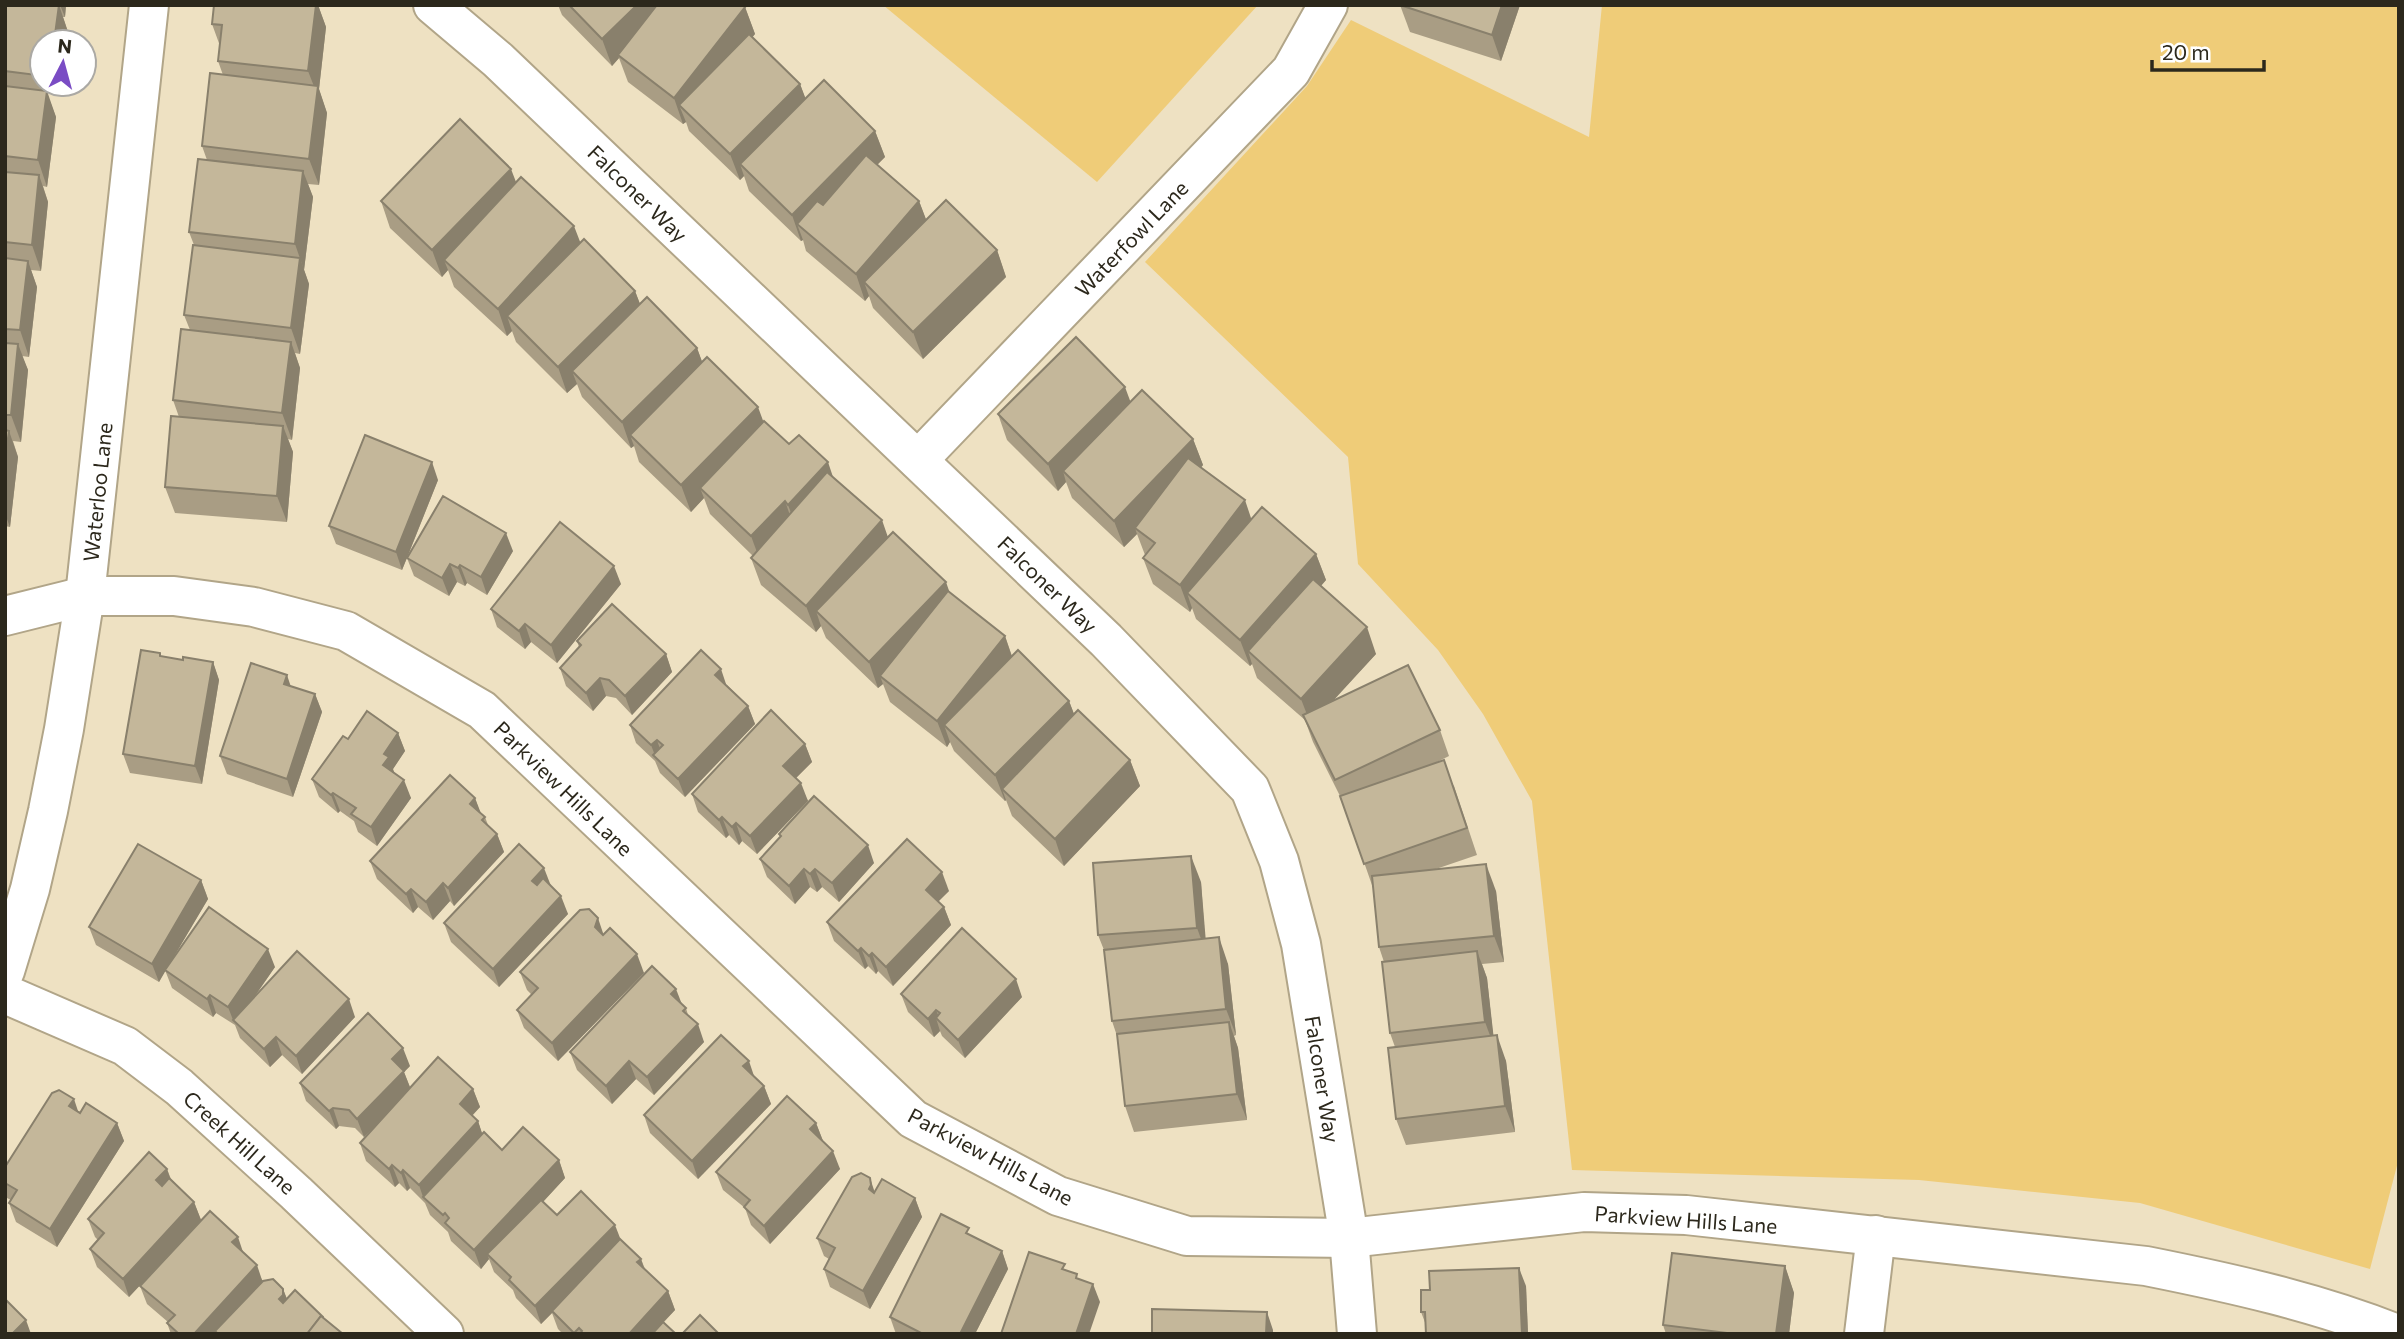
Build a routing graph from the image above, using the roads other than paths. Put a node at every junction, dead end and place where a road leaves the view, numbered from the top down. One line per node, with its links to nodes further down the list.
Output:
1 (149, 5): 5 (street, Waterloo Lane)
2 (432, 5): 4 (street, Falconer Way)
3 (1328, 5): 4 (street, Waterfowl Lane)
4 (918, 460): 10 (street, Falconer Way)
5 (85, 596): 6 (street, Parkview Hills Lane); 7 (street, Waterloo Lane); 10 (street, Parkview Hills Lane)
6 (5, 616)
7 (5, 971)
8 (5, 994): 12 (street, Creek Hill Lane)
9 (1876, 1235): 10 (street, Parkview Hills Lane); 11 (street, Parkview Hills Lane); 14 (street)
10 (1349, 1238): 13 (street, Falconer Way)
11 (2383, 1328)
12 (444, 1334)
13 (1357, 1334)
14 (1864, 1334)

